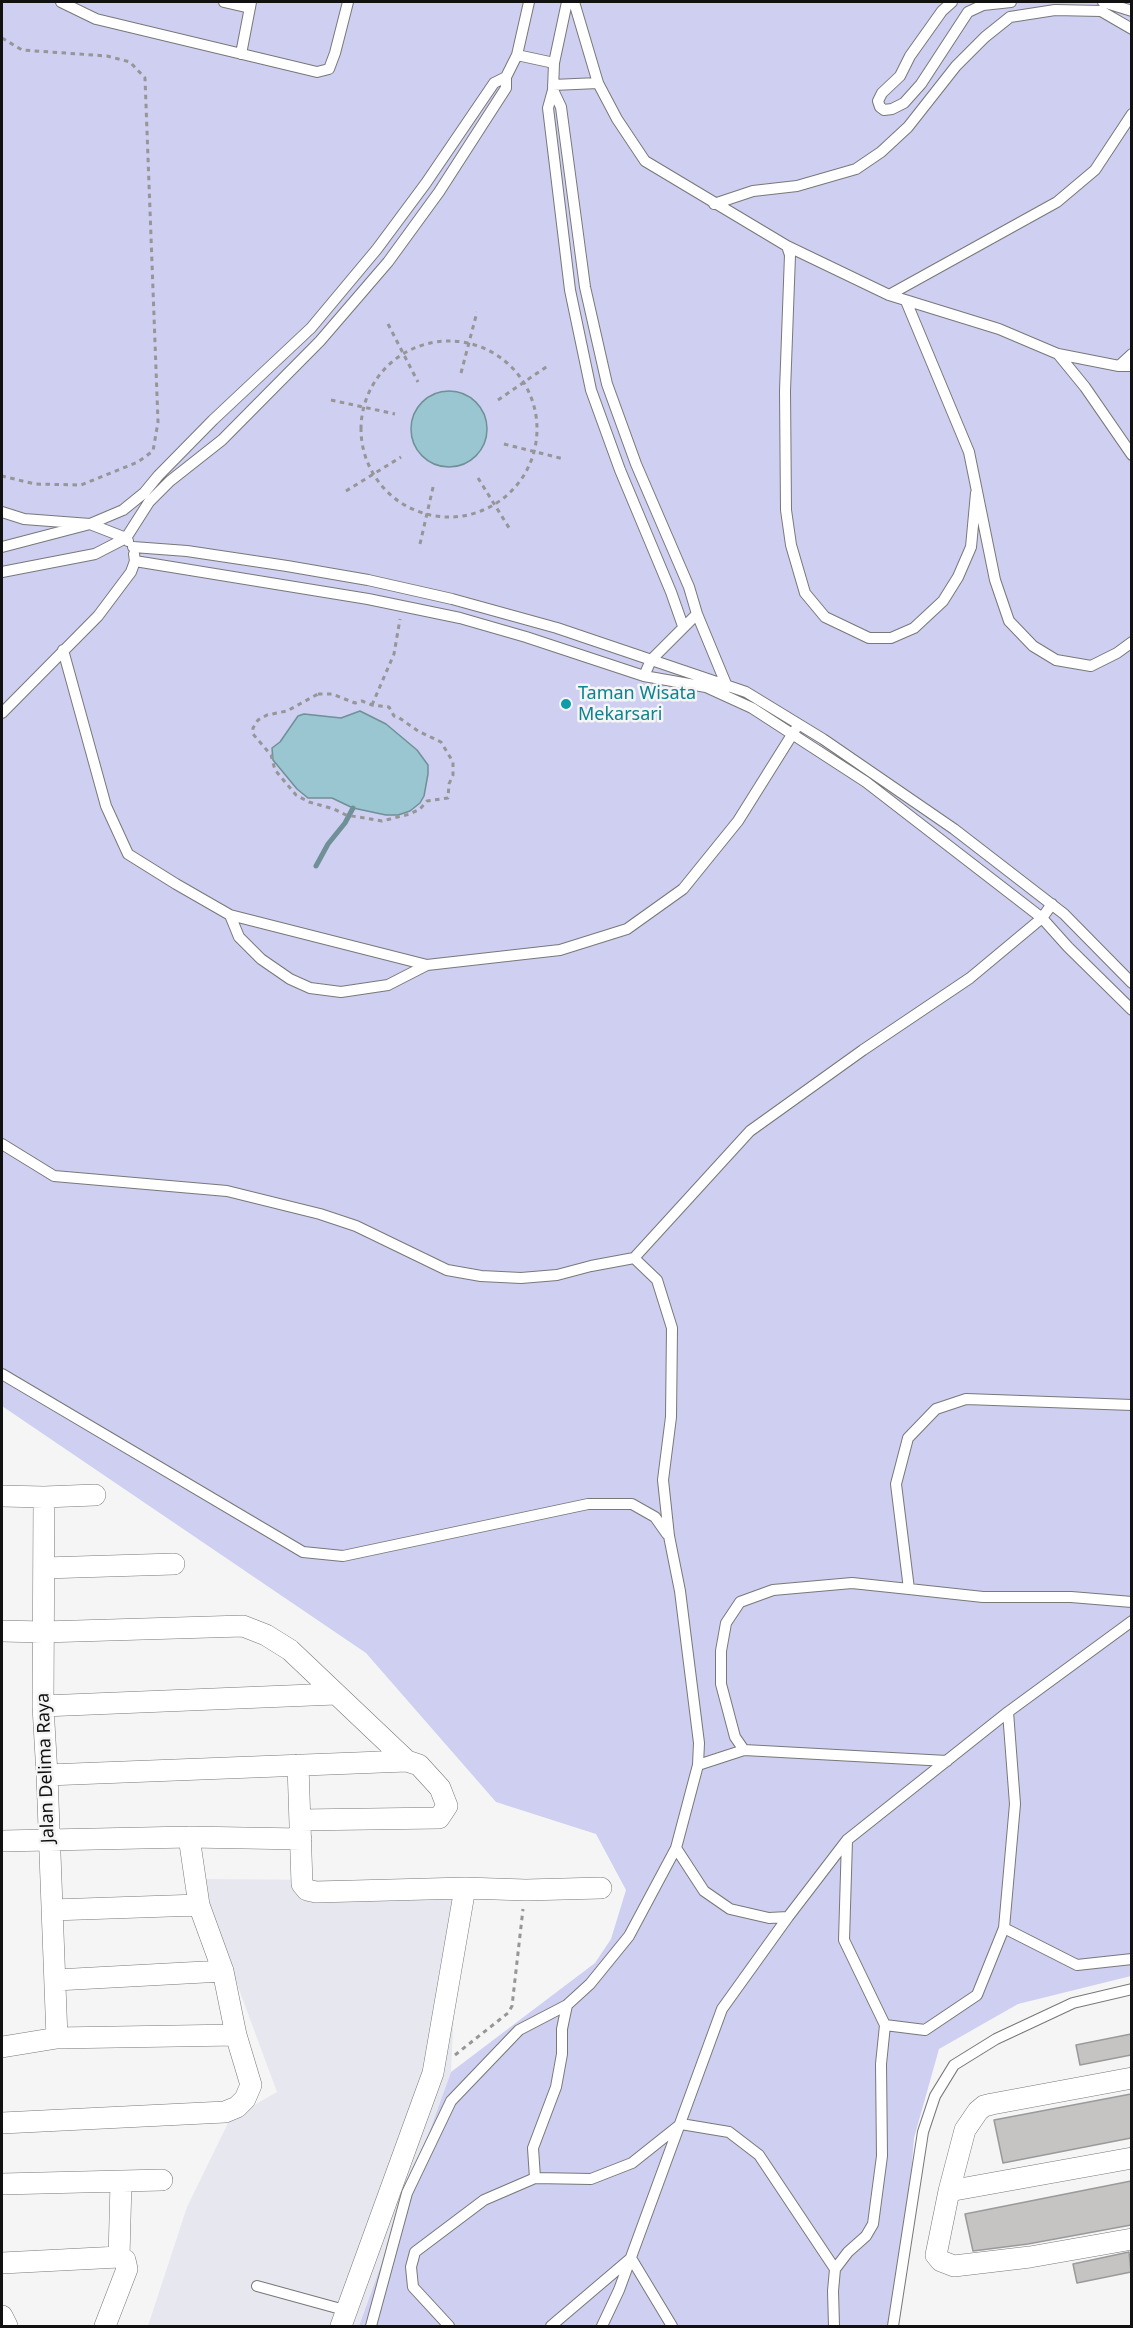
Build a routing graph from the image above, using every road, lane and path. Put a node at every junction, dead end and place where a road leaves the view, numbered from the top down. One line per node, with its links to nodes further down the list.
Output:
1 (61, 2): 14 (lane)
2 (224, 2): 10 (lane)
3 (348, 2): 14 (lane)
4 (529, 2): 15 (lane)
5 (567, 2): 16 (lane)
6 (574, 2): 18 (lane)
7 (952, 2): 8 (lane)
8 (1011, 2)
9 (1103, 2): 11 (lane)
10 (251, 5): 14 (lane)
11 (1131, 11)
12 (1131, 29): 21 (lane)
13 (2, 38): 46 (path)
14 (241, 54)
15 (517, 56): 16 (lane); 17 (lane)
16 (554, 63): 19 (lane)
17 (506, 77): 55 (lane); 57 (lane)
18 (598, 83): 19 (lane); 21 (lane)
19 (553, 88): 64 (lane); 65 (lane)
20 (1131, 114): 23 (lane)
21 (714, 204): 22 (lane)
22 (787, 246): 23 (lane); 51 (lane)
23 (890, 295): 24 (lane)
24 (906, 301): 29 (lane); 51 (lane)
25 (477, 312): 27 (path)
26 (388, 324): 28 (path)
27 (469, 343): 28 (path); 34 (path); 36 (path)
28 (403, 354): 35 (path); 39 (path)
29 (1058, 354): 32 (lane); 43 (lane)
30 (1131, 354): 32 (lane)
31 (549, 365): 36 (path)
32 (1119, 366): 33 (lane)
33 (1131, 366)
34 (461, 373)
35 (418, 382)
36 (524, 383): 38 (path); 42 (path)
37 (331, 400): 39 (path)
38 (498, 400)
39 (363, 407): 40 (path); 47 (path)
40 (395, 414)
41 (504, 444): 42 (path)
42 (534, 451): 45 (path); 52 (path)
43 (1131, 455)
44 (400, 458): 47 (path)
45 (564, 459)
46 (2, 476)
47 (373, 476): 50 (path); 54 (path)
48 (478, 478): 52 (path)
49 (434, 483): 54 (path)
50 (346, 491)
51 (976, 493): 66 (lane)
52 (496, 506): 54 (path); 56 (path)
53 (2, 512): 55 (lane)
54 (427, 516): 58 (path)
55 (90, 524): 57 (lane); 59 (lane)
56 (511, 531)
57 (126, 538): 60 (lane); 62 (lane)
58 (420, 544)
59 (2, 548)
60 (133, 548): 61 (lane); 68 (lane)
61 (135, 561): 63 (lane); 67 (lane)
62 (2, 572)
63 (403, 606): 69 (lane); 71 (path)
64 (697, 614): 65 (lane); 70 (lane)
65 (683, 626): 68 (lane)
66 (1131, 642)
67 (63, 650): 72 (lane); 75 (lane)
68 (651, 660): 69 (lane); 70 (lane)
69 (644, 676): 70 (lane)
70 (726, 690): 73 (lane)
71 (372, 705): 71 (path)
72 (2, 713)
73 (796, 729): 74 (lane); 76 (lane); 77 (lane)
74 (1052, 904): 76 (lane); 78 (lane)
75 (230, 915): 77 (lane); 77 (lane)
76 (1042, 918): 79 (lane); 81 (lane)
77 (428, 965)
78 (1131, 983)
79 (1131, 1010)
80 (2, 1144): 81 (lane)
81 (634, 1258): 87 (lane)
82 (2, 1374): 87 (lane)
83 (1131, 1405): 90 (lane)
84 (95, 1495): 86 (street)
85 (2, 1496): 86 (street)
86 (44, 1497): 89 (street, Jalan Delima Raya)
87 (669, 1536): 101 (lane)
88 (174, 1564): 89 (street)
89 (44, 1568): 94 (street, Jalan Delima Raya)
90 (909, 1589): 91 (lane); 98 (lane)
91 (1131, 1602)
92 (1131, 1622): 97 (lane)
93 (2, 1630): 94 (street)
94 (43, 1632): 95 (street); 96 (street, Jalan Delima Raya)
95 (336, 1694): 96 (street); 99 (street)
96 (43, 1706): 103 (street, Jalan Delima Raya)
97 (1008, 1712): 100 (lane); 116 (lane)
98 (744, 1750): 100 (lane); 101 (lane)
99 (407, 1761): 102 (street); 104 (street)
100 (947, 1761): 107 (lane)
101 (698, 1765): 109 (lane)
102 (298, 1766): 103 (street); 104 (street)
103 (48, 1775): 106 (street, Jalan Delima Raya)
104 (301, 1829): 105 (street); 110 (street)
105 (189, 1837): 106 (street); 113 (street)
106 (50, 1839): 108 (street); 114 (street, Jalan Delima Raya)
107 (847, 1840): 115 (lane); 122 (lane)
108 (2, 1841)
109 (676, 1848): 115 (lane); 121 (lane)
110 (465, 1888): 112 (street); 126 (street)
111 (601, 1888): 112 (street)
112 (526, 1890): 126 (path)
113 (199, 1905): 114 (street); 118 (street)
114 (52, 1910): 119 (street, Jalan Delima Raya)
115 (788, 1917): 129 (lane)
116 (1004, 1929): 117 (lane); 122 (lane)
117 (1131, 1959)
118 (223, 1971): 119 (street); 123 (street)
119 (56, 1980): 124 (street, Jalan Delima Raya)
120 (1131, 1989): 152 (lane)
121 (567, 2005): 131 (lane); 146 (lane)
122 (885, 2025): 140 (lane)
123 (236, 2035): 124 (street); 128 (street)
124 (57, 2038): 125 (street)
125 (2, 2047)
126 (433, 2073): 143 (street)
127 (1131, 2078): 135 (street)
128 (2, 2123)
129 (681, 2124): 131 (lane); 138 (lane); 140 (lane)
130 (1131, 2157): 135 (street)
131 (535, 2178): 147 (lane)
132 (162, 2180): 133 (street)
133 (122, 2182): 134 (street); 137 (street)
134 (2, 2184)
135 (949, 2192): 136 (street)
136 (1131, 2239)
137 (119, 2257): 139 (street); 145 (street)
138 (631, 2258): 148 (lane); 149 (lane); 150 (lane)
139 (2, 2263)
140 (836, 2269): 151 (lane)
141 (257, 2286): 143 (lane)
142 (2, 2316): 144 (street)
143 (345, 2319)
144 (7, 2326)
145 (105, 2326)
146 (371, 2326)
147 (449, 2326)
148 (551, 2326)
149 (602, 2326)
150 (672, 2326)
151 (834, 2326)
152 (893, 2326)

